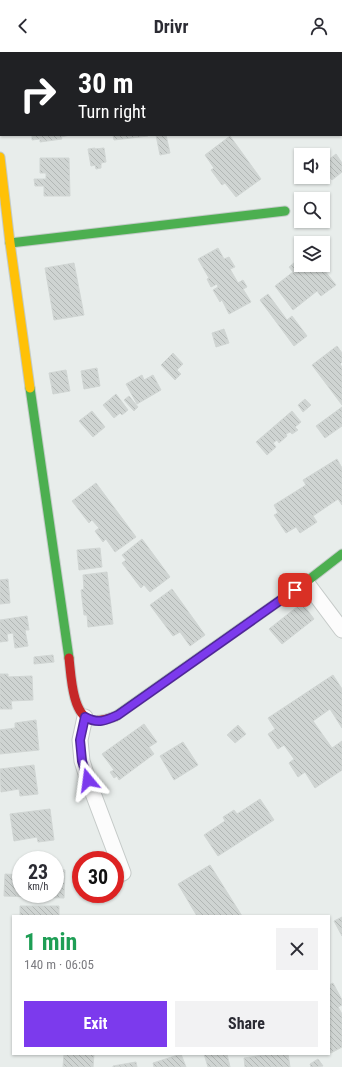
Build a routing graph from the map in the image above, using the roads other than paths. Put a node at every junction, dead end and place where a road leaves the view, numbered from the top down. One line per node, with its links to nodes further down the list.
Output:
1 (0, 157): 3 (street)
2 (286, 211): 3 (street)
3 (10, 243): 7 (street)
4 (342, 554): 5 (street)
5 (306, 582): 6 (street); 7 (street)
6 (342, 630)
7 (85, 717): 8 (street)
8 (115, 851)

